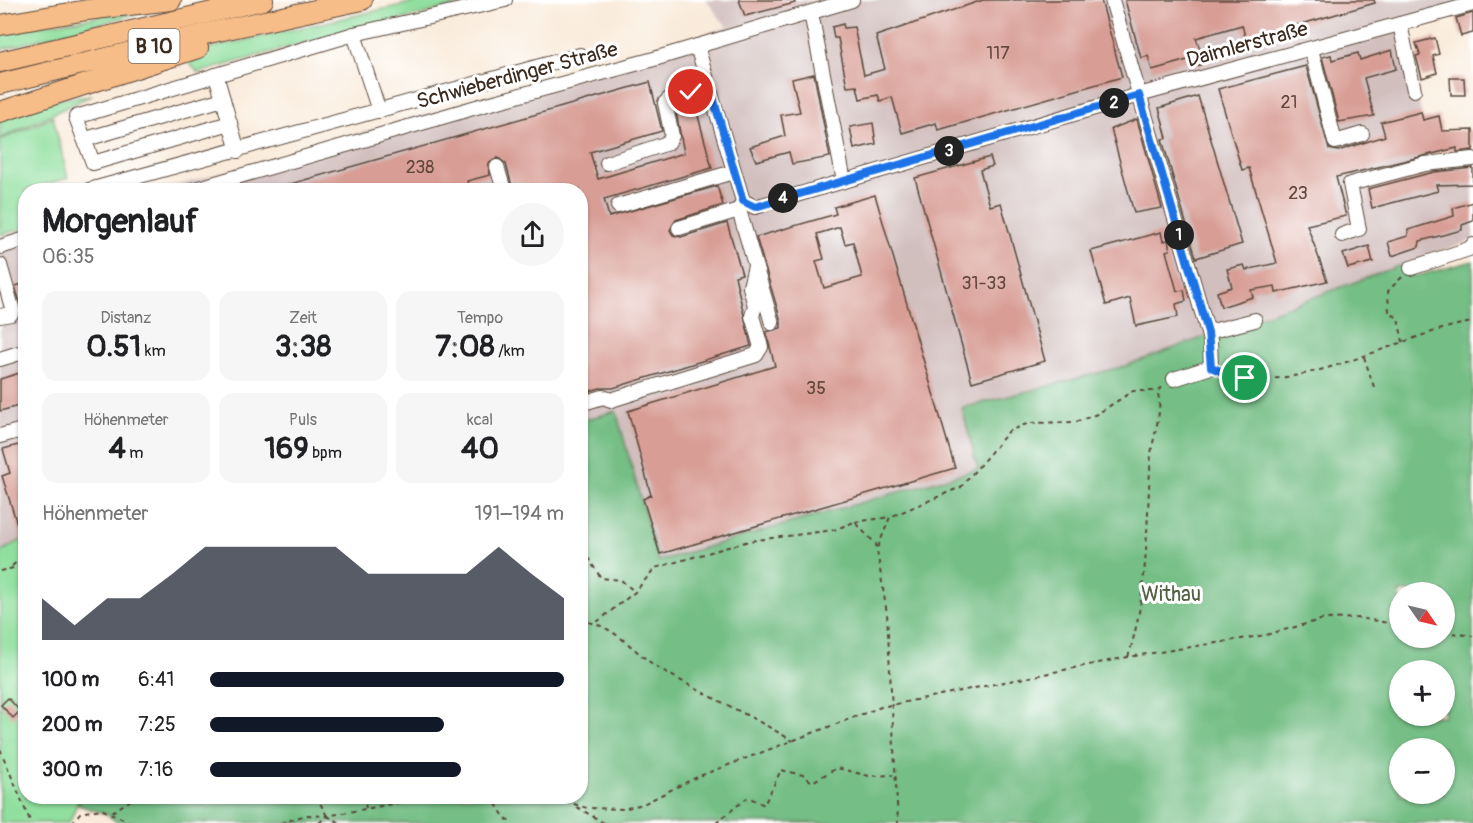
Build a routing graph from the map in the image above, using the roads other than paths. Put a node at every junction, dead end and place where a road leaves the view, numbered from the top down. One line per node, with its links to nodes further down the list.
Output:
1 (171, 0): 11 (highway, B 10)
2 (263, 0): 16 (highway, B 10)
3 (362, 0): 8 (highway, B 10)
4 (505, 0): 12 (street)
5 (852, 0): 9 (street, Schwieberdinger Straße)
6 (1112, 0): 22 (street)
7 (1473, 4): 10 (street, Daimlerstraße)
8 (308, 12): 19 (highway, B 10); 26 (highway, B 10)
9 (811, 13): 13 (street, Schwieberdinger Straße); 36 (street)
10 (1400, 24): 14 (street, Daimlerstraße); 21 (street)
11 (0, 25)
12 (354, 34): 17 (street); 25 (street)
13 (698, 46): 20 (street); 23 (street, Schwieberdinger Straße)
14 (1311, 49): 22 (street, Daimlerstraße); 29 (street)
15 (580, 55): 18 (street)
16 (0, 62)
17 (216, 75): 24 (street); 30 (street)
18 (507, 75): 23 (street); 25 (street)
19 (0, 84)
20 (710, 87): 33 (street); 35 (street)
21 (1414, 90)
22 (1139, 95): 36 (street, Daimlerstraße); 55 (street)
23 (513, 98): 28 (street, Schwieberdinger Straße)
24 (223, 99): 27 (street); 30 (street)
25 (380, 110): 28 (street); 31 (street)
26 (0, 112)
27 (230, 123): 30 (street); 31 (street)
28 (388, 133): 40 (street, Schwieberdinger Straße)
29 (1362, 134)
30 (86, 138)
31 (238, 151): 39 (street)
32 (1473, 159): 45 (street)
33 (607, 163)
34 (497, 167): 41 (street)
35 (733, 172): 42 (street); 43 (street)
36 (844, 181): 43 (street, Daimlerstraße)
37 (114, 183): 38 (street)
38 (139, 183)
39 (145, 183)
40 (232, 183)
41 (502, 183)
42 (618, 206)
43 (741, 206): 44 (street, Daimlerstraße); 50 (street)
44 (679, 228)
45 (1342, 235)
46 (18, 244): 48 (street)
47 (1473, 245): 51 (street)
48 (0, 247)
49 (0, 265): 52 (street)
50 (755, 266): 54 (street); 59 (street)
51 (1411, 268)
52 (0, 316)
53 (1255, 320): 55 (street)
54 (772, 323)
55 (1208, 332): 58 (street)
56 (18, 353): 57 (street)
57 (0, 359)
58 (1174, 378)
59 (588, 402)
60 (18, 431): 61 (street)
61 (0, 436)

